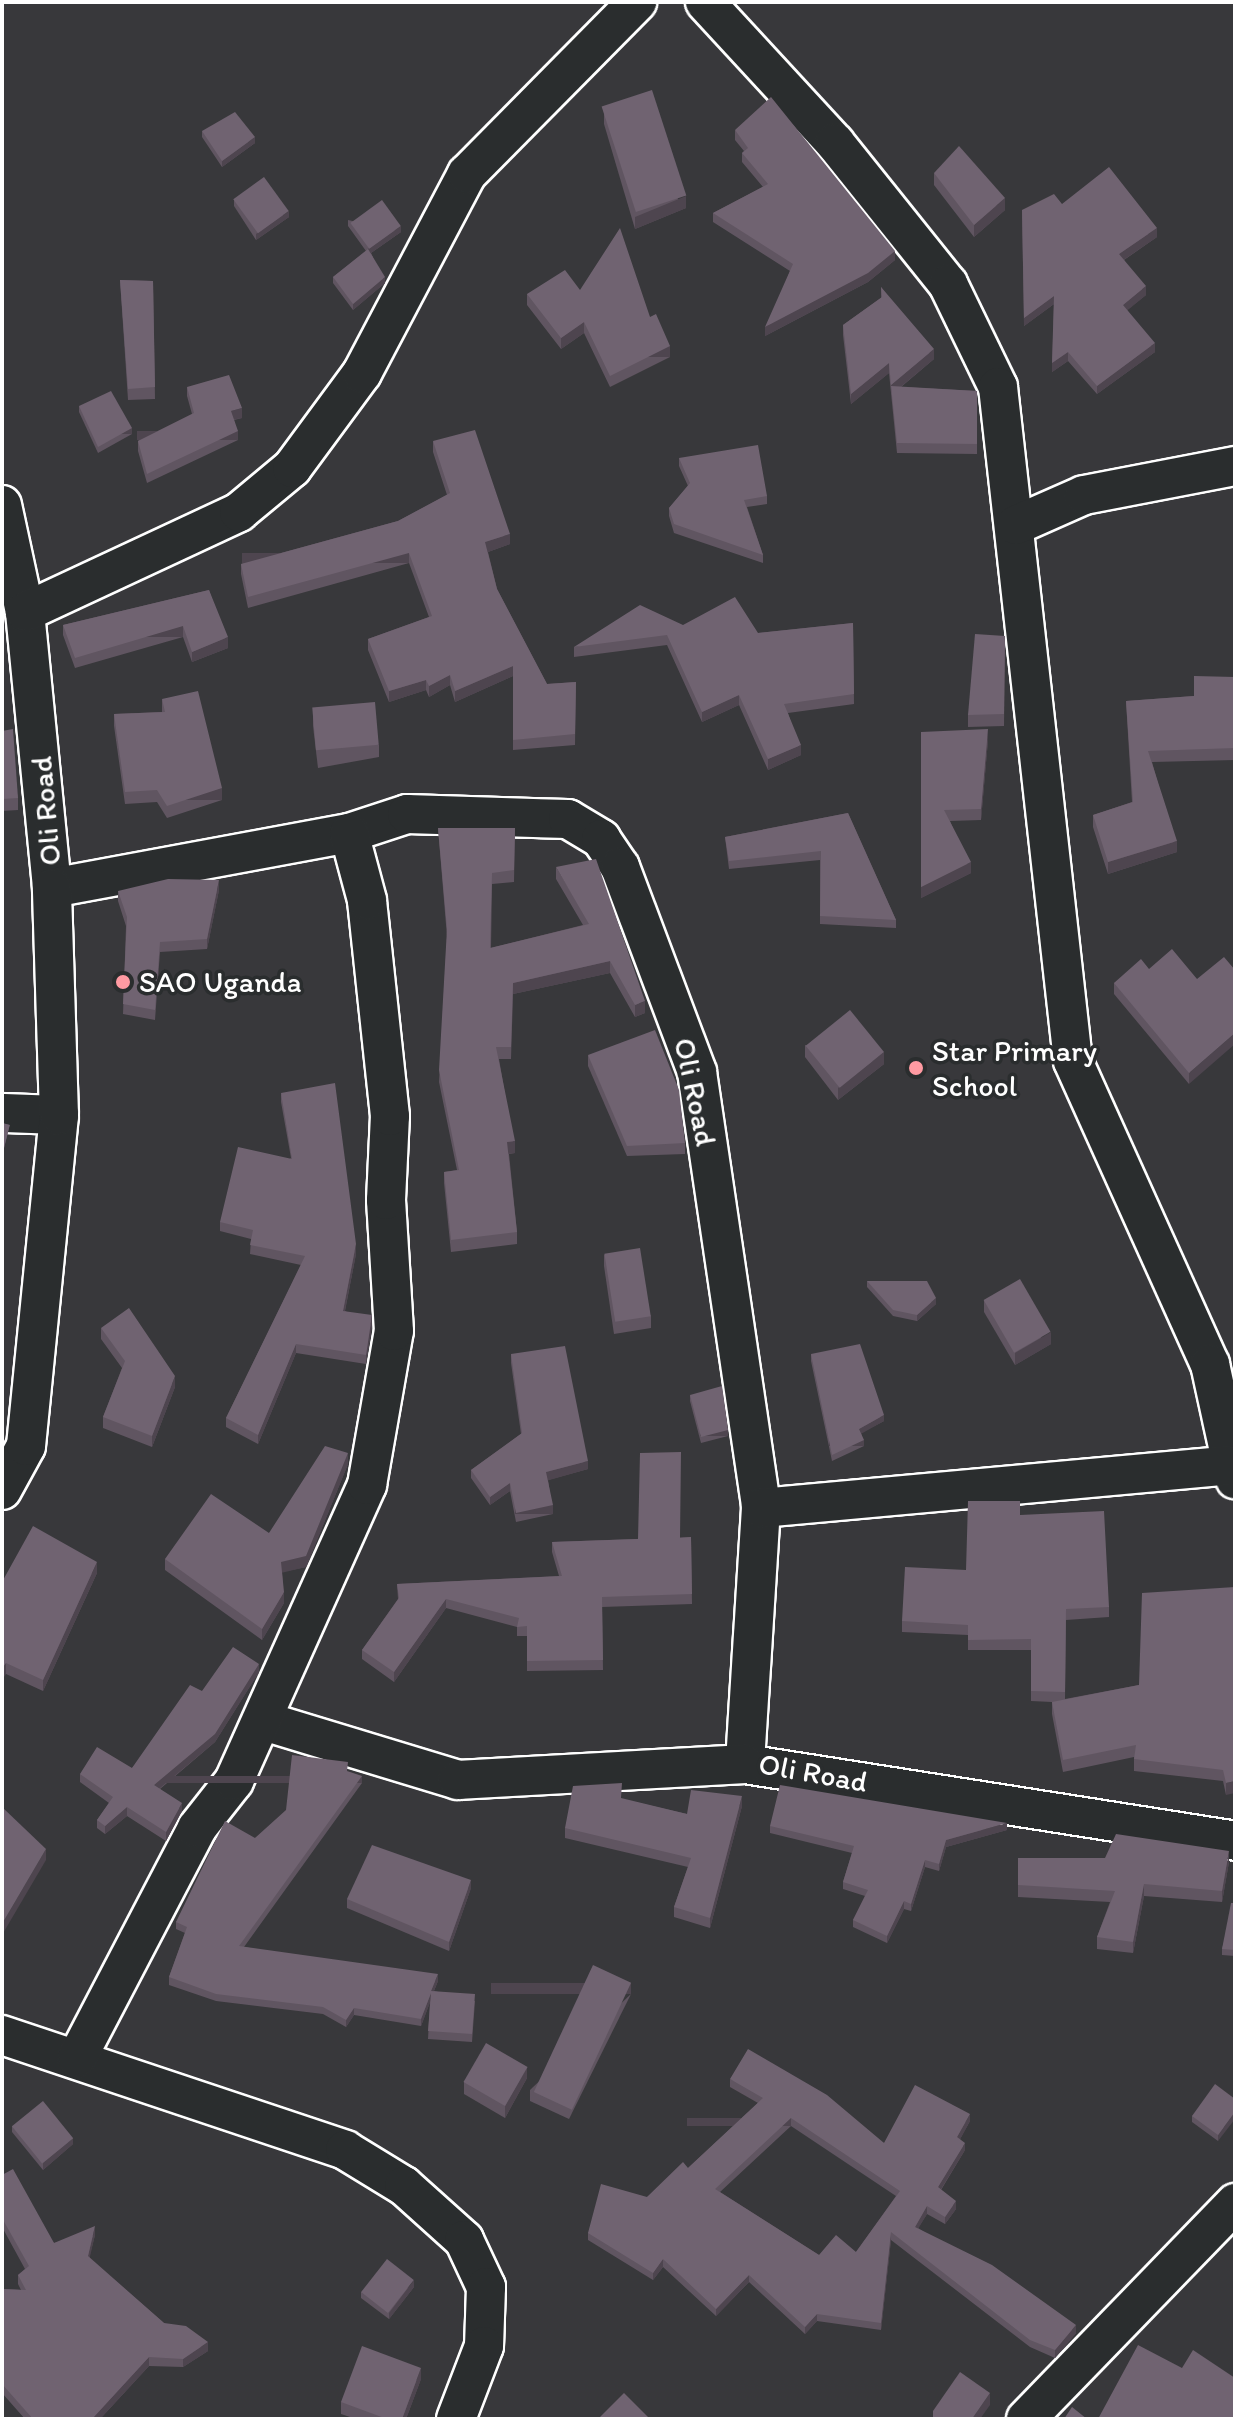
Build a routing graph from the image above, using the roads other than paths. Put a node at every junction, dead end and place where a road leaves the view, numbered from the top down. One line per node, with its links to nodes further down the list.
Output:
1 (637, 2): 6 (street)
2 (705, 2): 5 (street)
3 (1235, 466): 5 (street)
4 (2, 505): 6 (street, Oli Road)
5 (1016, 525): 12 (street)
6 (27, 629): 7 (street); 9 (street, Oli Road)
7 (2, 674)
8 (349, 833): 9 (street, Oli Road); 14 (street, Oli Road); 15 (street)
9 (52, 888): 11 (street)
10 (2, 1113): 11 (street)
11 (59, 1115): 13 (street)
12 (1234, 1472): 14 (street)
13 (2, 1490)
14 (761, 1508): 16 (street, Oli Road)
15 (264, 1721): 16 (street); 19 (street)
16 (745, 1764): 17 (street, Oli Road)
17 (1235, 1841)
18 (2, 2035): 19 (street)
19 (77, 2058): 21 (street)
20 (1235, 2203): 22 (street)
21 (456, 2419)
22 (1026, 2419)

